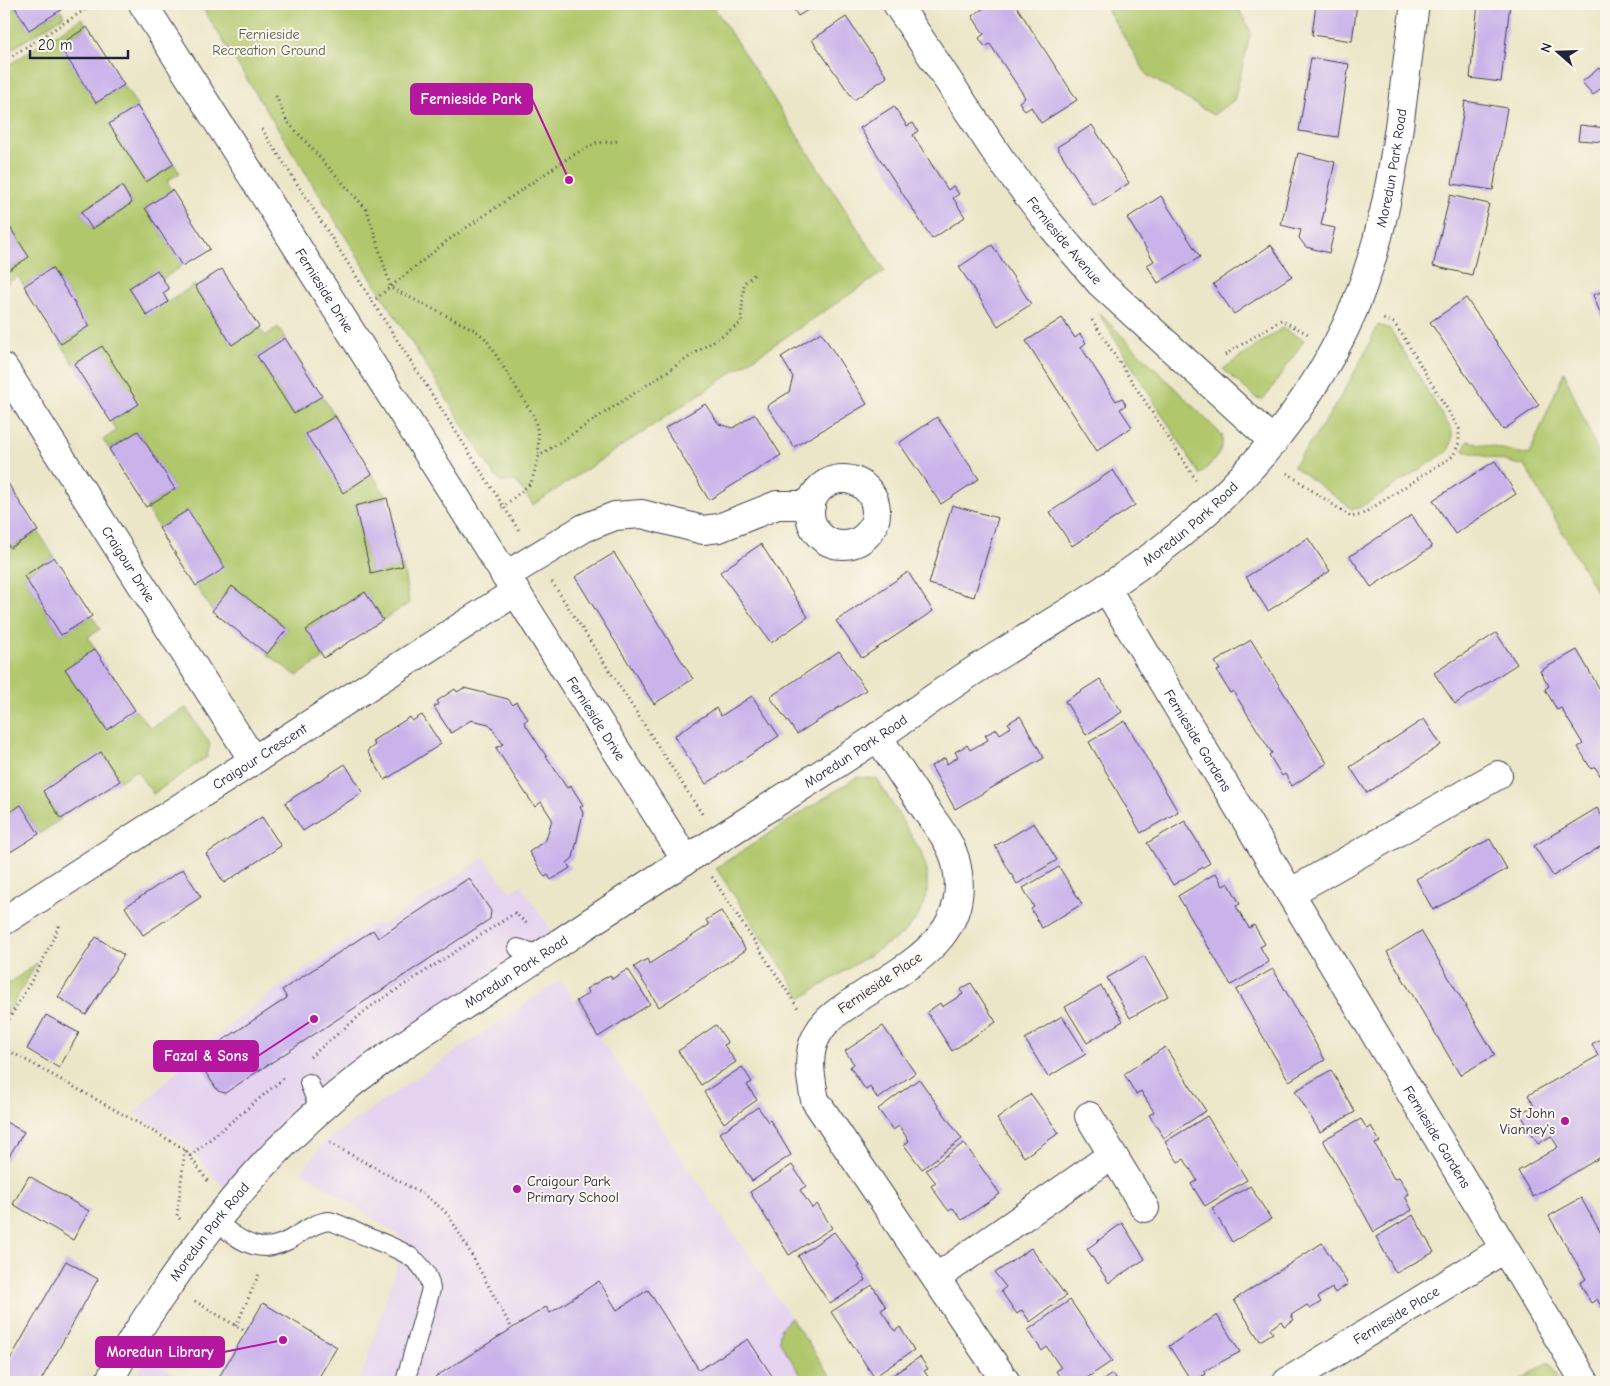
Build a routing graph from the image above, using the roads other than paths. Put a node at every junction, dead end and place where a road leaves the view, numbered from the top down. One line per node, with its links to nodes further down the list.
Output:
1 (143, 4): 7 (street, Fernieside Drive)
2 (897, 4): 5 (street, Fernieside Avenue)
3 (1415, 4): 5 (street, Moredun Park Road)
4 (4, 368): 10 (street, Craigour Drive)
5 (1274, 442): 8 (street, Moredun Park Road)
6 (811, 505): 7 (street)
7 (510, 584): 10 (street, Craigour Crescent); 12 (street, Fernieside Drive)
8 (1106, 588): 9 (street, Moredun Park Road); 13 (street, Fernieside Gardens)
9 (878, 736): 12 (street, Moredun Park Road); 22 (street, Fernieside Place)
10 (253, 760): 14 (street, Craigour Crescent)
11 (1498, 775): 13 (street)
12 (700, 851): 17 (street, Moredun Park Road)
13 (1290, 893): 21 (street, Fernieside Gardens)
14 (4, 921)
15 (309, 1083): 17 (lane)
16 (1088, 1116): 18 (street)
17 (311, 1118): 20 (street, Moredun Park Road)
18 (1112, 1155): 19 (street); 22 (street)
19 (1145, 1208)
20 (220, 1214): 23 (street, Moredun Park Road); 24 (lane)
21 (1504, 1249): 26 (street, Fernieside Place); 27 (street, Fernieside Gardens)
22 (936, 1278): 25 (street, Fernieside Place)
23 (109, 1382)
24 (405, 1382)
25 (1006, 1382)
26 (1287, 1382)
27 (1585, 1382)

